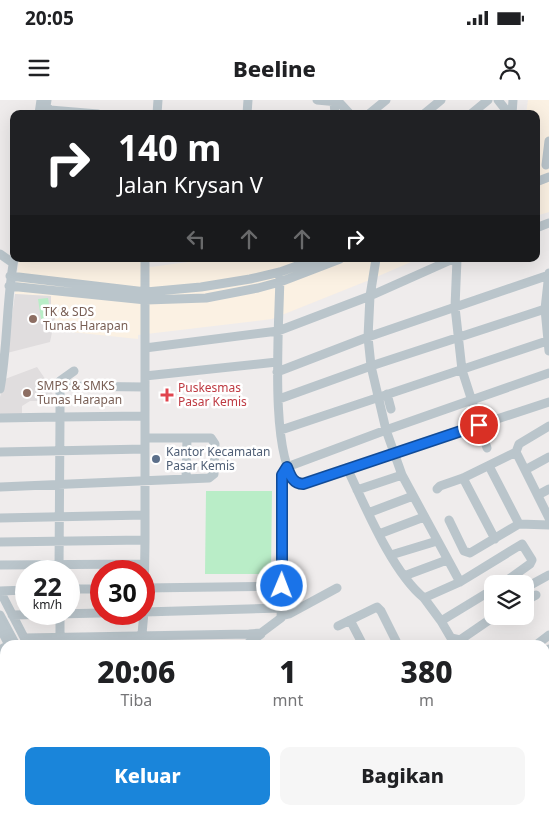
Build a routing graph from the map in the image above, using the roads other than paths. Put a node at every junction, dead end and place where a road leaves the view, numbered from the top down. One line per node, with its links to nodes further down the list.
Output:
1 (318, 100): 6 (street)
2 (386, 100): 8 (street)
3 (441, 100): 9 (street)
4 (488, 100): 10 (street)
5 (498, 100): 11 (street)
6 (336, 101): 7 (street)
7 (346, 110)
8 (374, 110)
9 (429, 110)
10 (476, 110)
11 (507, 110)
12 (549, 140): 13 (street)
13 (547, 165)
14 (14, 262): 23 (street)
15 (145, 262): 25 (street)
16 (308, 262): 21 (street)
17 (332, 262): 24 (street)
18 (376, 262): 26 (street)
19 (446, 262): 26 (street)
20 (457, 262): 28 (street)
21 (280, 272): 24 (street); 25 (street)
22 (549, 274): 27 (street); 28 (street)
23 (10, 281): 25 (street); 37 (street)
24 (280, 282): 25 (street); 31 (street)
25 (146, 296): 35 (street)
26 (370, 296): 31 (street); 32 (street)
27 (548, 297): 29 (street)
28 (455, 307): 32 (street); 33 (street)
29 (546, 309): 30 (street); 33 (street)
30 (548, 323): 34 (street)
31 (278, 331): 35 (street); 39 (street)
32 (368, 337): 38 (street); 39 (street)
33 (458, 337): 38 (street); 40 (street)
34 (547, 341): 36 (street); 40 (street)
35 (146, 348): 43 (street)
36 (549, 351)
37 (2, 361): 46 (street)
38 (371, 366): 47 (street); 48 (street)
39 (277, 367): 43 (street); 48 (street)
40 (462, 370): 47 (street); 49 (street)
41 (74, 371): 44 (street)
42 (549, 373): 49 (street)
43 (145, 376): 45 (street)
44 (58, 385): 45 (street); 53 (street)
45 (145, 386): 52 (street)
46 (0, 389)
47 (382, 396): 51 (street); 57 (street); 58 (street)
48 (279, 399): 57 (street)
49 (472, 400): 55 (street); 58 (street)
50 (549, 402): 55 (street)
51 (391, 409)
52 (144, 416): 53 (street); 59 (street)
53 (60, 417): 54 (street); 63 (street)
54 (0, 418)
55 (479, 425): 61 (street); 66 (street)
56 (549, 426): 65 (street)
57 (281, 430): 69 (street)
58 (386, 430): 66 (street); 69 (street)
59 (145, 438): 60 (street); 62 (street)
60 (187, 438): 74 (street); 74 (street)
61 (487, 448)
62 (145, 449): 63 (street); 75 (street)
63 (60, 450): 64 (street); 76 (street)
64 (0, 452)
65 (516, 452): 68 (street); 71 (street)
66 (393, 453): 70 (street); 72 (street)
67 (549, 457): 71 (street)
68 (489, 466): 73 (street); 90 (street)
69 (287, 467): 70 (street); 109 (street)
70 (347, 468): 79 (street)
71 (525, 470): 81 (street)
72 (402, 475): 79 (street); 82 (street)
73 (463, 478): 80 (street); 93 (street)
74 (186, 479): 75 (street)
75 (146, 481): 76 (street); 84 (street)
76 (59, 484): 77 (street); 85 (street)
77 (0, 487)
78 (549, 489): 81 (street)
79 (357, 490): 83 (street)
80 (436, 490)
81 (538, 495): 88 (street)
82 (413, 496): 83 (street); 86 (street)
83 (368, 513): 92 (street)
84 (145, 515): 85 (street); 94 (street)
85 (59, 517): 87 (street); 95 (street)
86 (424, 517): 92 (street); 96 (street)
87 (0, 518)
88 (549, 518)
89 (448, 520): 93 (street)
90 (519, 524): 91 (street); 93 (street)
91 (549, 525)
92 (379, 534): 98 (street)
93 (495, 539)
94 (145, 540): 95 (street); 100 (street)
95 (59, 541): 97 (street); 99 (street)
96 (437, 541): 98 (street); 101 (street)
97 (0, 542)
98 (391, 556): 106 (street)
99 (59, 560)
100 (144, 560)
101 (447, 560): 106 (street); 107 (street)
102 (0, 565): 103 (street)
103 (15, 566)
104 (549, 574): 108 (street)
105 (515, 575): 107 (street)
106 (404, 576): 115 (street)
107 (460, 582): 115 (street)
108 (534, 583)
109 (282, 586): 110 (street); 117 (street)
110 (155, 588)
111 (337, 588): 117 (street)
112 (15, 590): 113 (street)
113 (0, 591): 119 (street)
114 (484, 595): 122 (street)
115 (424, 598): 122 (street)
116 (155, 612): 117 (street)
117 (281, 612): 128 (street)
118 (0, 615): 132 (street)
119 (12, 615): 120 (street); 133 (street)
120 (15, 615)
121 (350, 620): 126 (street); 138 (street); 139 (street)
122 (441, 621): 123 (street)
123 (484, 624)
124 (60, 625): 129 (street)
125 (142, 625): 136 (street)
126 (338, 626)
127 (0, 628): 131 (street)
128 (262, 633): 136 (street); 137 (street)
129 (60, 638): 130 (street); 134 (street)
130 (94, 638): 135 (street); 136 (street)
131 (6, 640)
132 (13, 640)
133 (25, 640)
134 (43, 640)
135 (91, 640)
136 (140, 640)
137 (253, 640)
138 (360, 640)
139 (395, 640)

